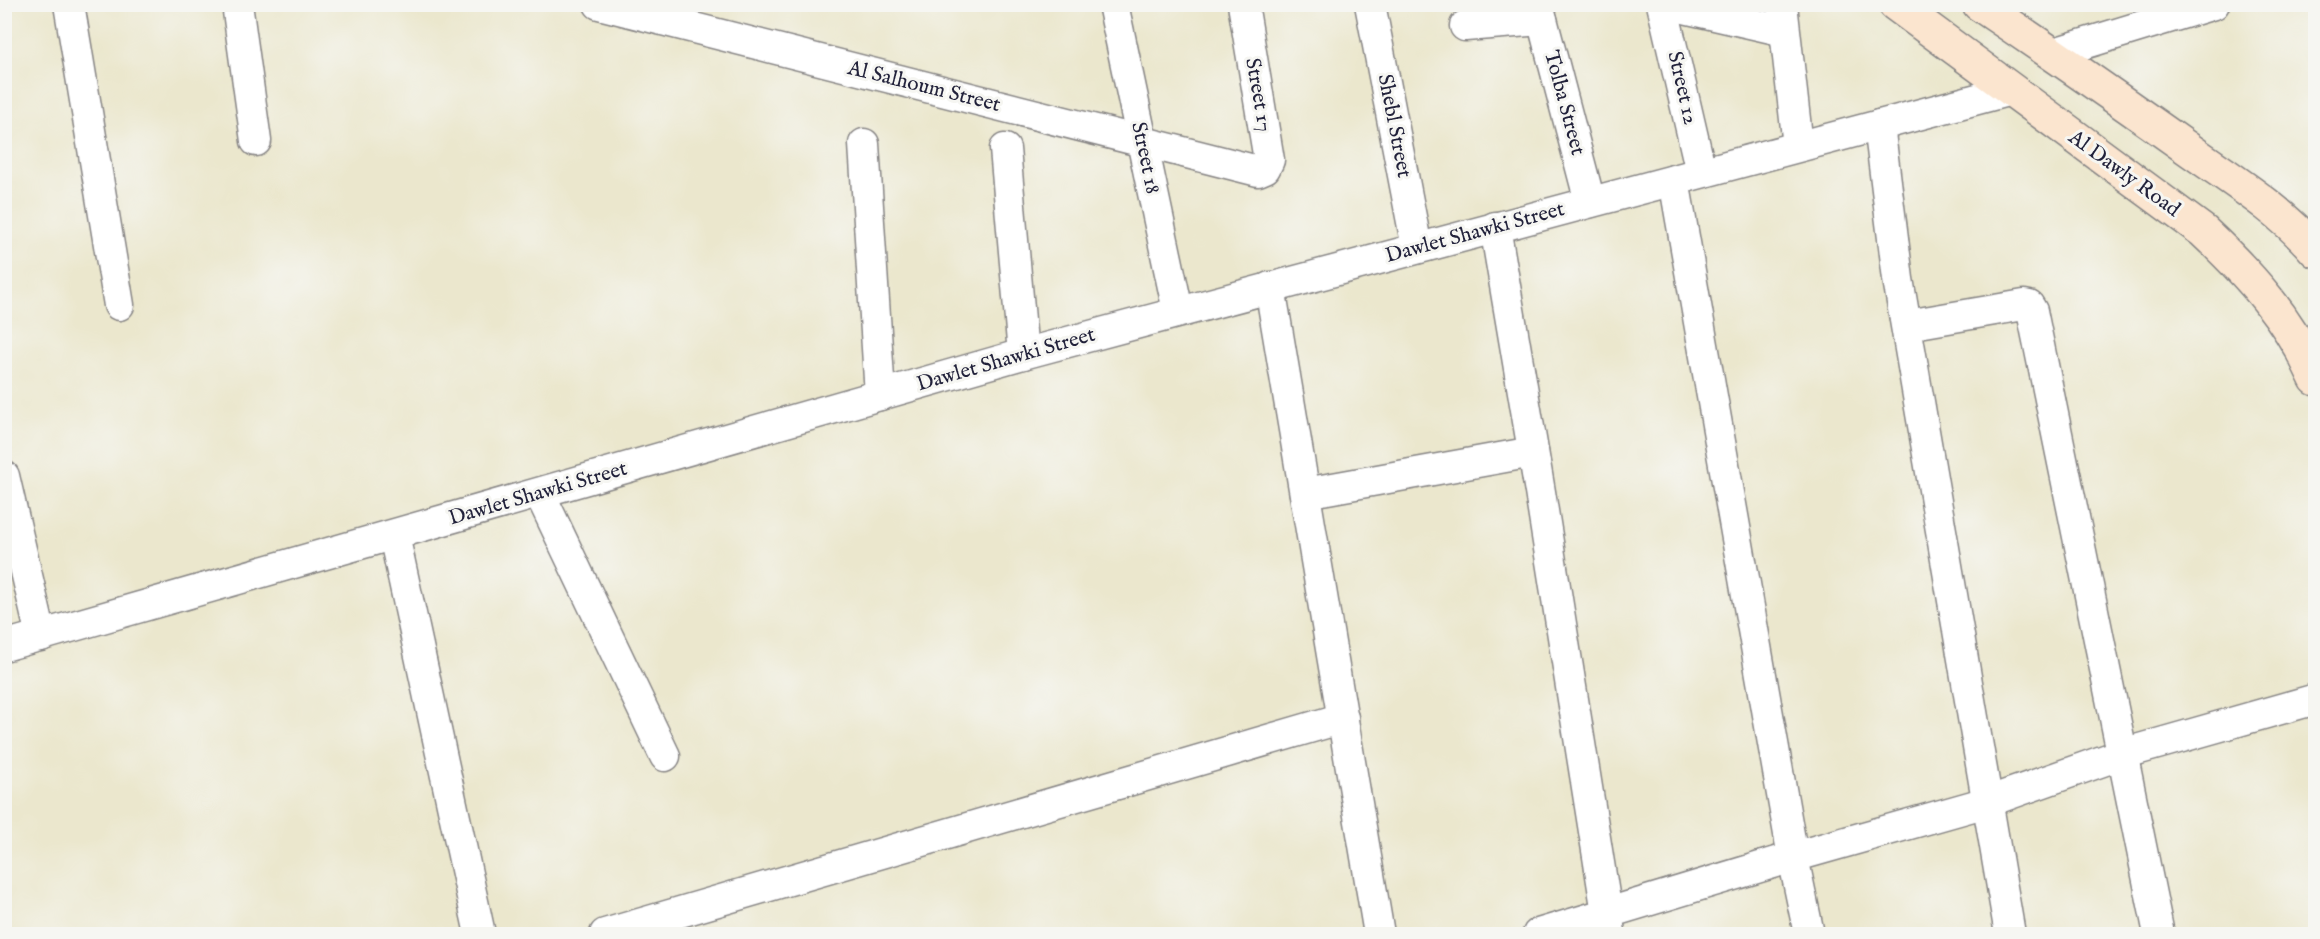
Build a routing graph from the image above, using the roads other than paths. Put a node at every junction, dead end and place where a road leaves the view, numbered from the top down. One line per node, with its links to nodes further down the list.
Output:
1 (69, 4): 29 (street)
2 (237, 4): 17 (street)
3 (599, 4): 18 (street, Al Salhoum Street)
4 (1113, 4): 18 (street, Street 18)
5 (1243, 4): 22 (street, Street 17)
6 (1370, 4): 26 (street, Shebl Street)
7 (1664, 4): 12 (street); 23 (street, Street 12)
8 (1895, 4): 15 (street, Al Dawly Road)
9 (1979, 4): 14 (street)
10 (2214, 4): 14 (street)
11 (1540, 12): 13 (street); 24 (street, Tolba Street)
12 (1783, 18): 20 (street)
13 (1465, 26)
14 (2054, 53): 27 (street)
15 (2011, 90): 16 (street, Dawlet Shawki Street); 33 (street, Al Dawly Road)
16 (1879, 125): 20 (street, Dawlet Shawki Street); 31 (street)
17 (256, 141)
18 (1141, 143): 22 (street, Al Salhoum Street); 30 (street, Street 18)
19 (864, 144): 34 (street)
20 (1798, 146): 23 (street, Dawlet Shawki Street)
21 (1005, 149): 32 (street)
22 (1249, 170)
23 (1687, 176): 24 (street, Dawlet Shawki Street); 47 (street, Street 12)
24 (1590, 202): 25 (street, Dawlet Shawki Street)
25 (1495, 227): 26 (street, Dawlet Shawki Street); 35 (street)
26 (1417, 248): 28 (street, Dawlet Shawki Street)
27 (2316, 251)
28 (1270, 287): 30 (street, Dawlet Shawki Street); 37 (street)
29 (119, 305)
30 (1178, 311): 32 (street, Dawlet Shawki Street)
31 (1907, 326): 44 (street); 46 (street)
32 (1023, 354): 34 (street, Dawlet Shawki Street)
33 (2316, 379)
34 (880, 395): 38 (street, Dawlet Shawki Street)
35 (1533, 452): 37 (street); 48 (street)
36 (4, 476): 40 (street)
37 (1305, 493): 43 (street)
38 (540, 494): 39 (street, Dawlet Shawki Street); 45 (street)
39 (394, 535): 40 (street, Dawlet Shawki Street); 49 (street)
40 (41, 636): 41 (street, Dawlet Shawki Street)
41 (4, 646)
42 (2316, 699): 44 (street)
43 (1343, 718): 50 (street); 51 (street)
44 (2122, 754): 46 (street); 55 (street)
45 (665, 756)
46 (1987, 802): 47 (street); 54 (street)
47 (1793, 857): 48 (street); 53 (street, Street 12)
48 (1608, 924): 52 (street)
49 (480, 934)
50 (605, 934)
51 (1379, 934)
52 (1538, 934)
53 (1809, 934)
54 (2010, 934)
55 (2159, 934)

